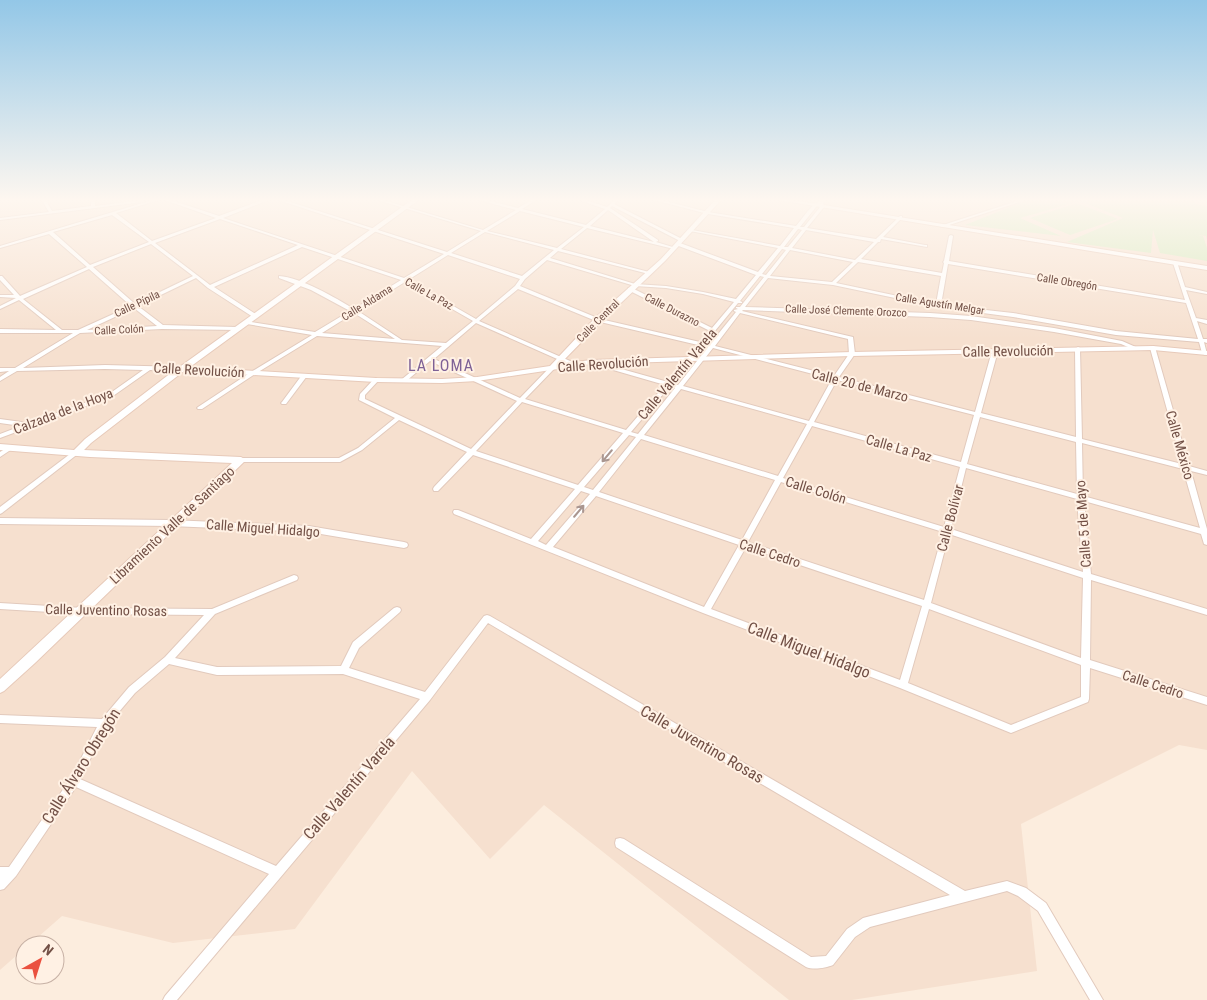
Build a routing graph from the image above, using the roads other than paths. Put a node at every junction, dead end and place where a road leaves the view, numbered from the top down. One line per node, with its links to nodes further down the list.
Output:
1 (65, 246): 27 (street)
2 (142, 246): 27 (street)
3 (156, 246): 32 (street)
4 (301, 246): 40 (street)
5 (304, 246): 22 (street, Calle La Paz)
6 (352, 246): 22 (street)
7 (421, 246): 21 (street)
8 (460, 246): 21 (street, Calle Aldama)
9 (541, 246): 20 (street)
10 (563, 246): 20 (street)
11 (676, 246): 29 (street, Calle Central)
12 (682, 246): 30 (street, Calle Agustín Melgar)
13 (773, 246): 18 (street)
14 (791, 246): 19 (street, Calle Valentín Varela)
15 (874, 246): 24 (street)
16 (949, 246): 25 (street)
17 (1059, 246): 26 (street)
18 (780, 247): 19 (street); 30 (street, Calle Valentín Varela)
19 (788, 249): 24 (street); 34 (street, Calle Valentín Varela)
20 (558, 250): 23 (street); 29 (street)
21 (446, 254): 36 (street); 37 (street, Calle Aldama)
22 (336, 257): 37 (street, Calle La Paz); 38 (street)
23 (547, 259): 36 (street); 42 (street)
24 (856, 261): 31 (street); 39 (street)
25 (946, 262): 31 (street); 48 (street, Calle Obregón)
26 (1175, 263): 28 (street); 43 (street)
27 (89, 267): 46 (street); 49 (street)
28 (1207, 268)
29 (647, 273): 42 (street, Calle Central)
30 (760, 273): 34 (street, Calle Agustín Melgar); 47 (street, Calle Valentín Varela)
31 (942, 275): 50 (street)
32 (196, 276): 40 (street); 49 (street, Calle Pípila)
33 (281, 277): 38 (street)
34 (767, 277): 39 (street, Calle Agustín Melgar); 53 (street, Calle Valentín Varela)
35 (0, 278): 46 (street)
36 (523, 278): 41 (street)
37 (405, 280): 54 (street, Calle Aldama); 58 (street, Calle La Paz)
38 (301, 283): 54 (street); 55 (street)
39 (833, 284): 50 (street, Calle Agustín Melgar)
40 (210, 286): 55 (street)
41 (516, 287): 57 (street, Calle 20 de Marzo); 58 (street)
42 (633, 287): 47 (street); 57 (street, Calle Central); 64 (street, Calle Durazno)
43 (1183, 288): 44 (street); 48 (street)
44 (1207, 292)
45 (0, 296): 46 (street)
46 (18, 297): 51 (street); 65 (street)
47 (737, 301): 52 (street, Calle Valentín Varela); 53 (street)
48 (1188, 302): 56 (street)
49 (133, 305): 61 (street); 66 (street, Calle Pípila)
50 (938, 306): 69 (street, Calle Agustín Melgar)
51 (0, 308)
52 (732, 308): 53 (street); 64 (street, Calle Valentín Varela)
53 (742, 308): 72 (street, Calle Valentín Varela); 73 (street, Calle José Clemente Orozco); 78 (street)
54 (354, 310): 67 (street, Calle Aldama); 68 (street)
55 (255, 316): 59 (street)
56 (1193, 319): 60 (street); 69 (street)
57 (598, 320): 70 (street, Calle 20 de Marzo); 81 (street, Calle Central)
58 (476, 321): 71 (street); 81 (street, Calle La Paz)
59 (247, 322): 62 (street); 67 (street)
60 (1207, 322)
61 (162, 327): 62 (street, Calle Colón); 66 (street, Calle Colón)
62 (237, 329): 88 (street)
63 (0, 331): 65 (street, Calle Colón)
64 (713, 331): 70 (street, Calle Valentín Varela)
65 (61, 332): 66 (street, Calle Colón)
66 (79, 332): 90 (street, Calle Pípila)
67 (316, 334): 68 (street); 91 (street, Calle Aldama)
68 (400, 341): 71 (street)
69 (1203, 341): 77 (street)
70 (701, 344): 72 (street, Calle 20 de Marzo); 83 (street, Calle Valentín Varela)
71 (447, 345): 80 (street)
72 (710, 346): 79 (street, Calle 20 de Marzo); 82 (street, Calle Valentín Varela)
73 (1135, 348): 74 (street, Calle Revolución); 75 (street, Calle Revolución)
74 (1153, 348): 77 (street, Calle Revolución); 118 (street, Calle México)
75 (1078, 349): 76 (street, Calle Revolución); 111 (street, Calle 5 de Mayo)
76 (995, 351): 78 (street, Calle Revolución); 103 (street, Calle Bolívar)
77 (1205, 352)
78 (852, 354): 79 (street, Calle Revolución); 95 (street)
79 (751, 357): 82 (street, Calle Revolución); 95 (street, Calle 20 de Marzo)
80 (430, 359): 94 (street, Calle Colón); 97 (street)
81 (561, 359): 85 (street, Calle La Paz); 86 (street, Calle Central)
82 (699, 359): 83 (street, Calle Revolución); 99 (street, Calle Valentín Varela)
83 (688, 360): 84 (street, Calle Revolución); 98 (street, Calle Valentín Varela)
84 (591, 362): 85 (street, Calle Revolución); 98 (street, Calle La Paz)
85 (576, 365): 86 (street, Calle Revolución)
86 (553, 367): 94 (street, Calle Revolución); 100 (street, Calle Central)
87 (150, 368): 88 (street, Calle Revolución); 90 (street, Calle Revolución); 107 (street, Calzada de la Hoya)
88 (183, 369): 91 (street, Calle Revolución); 114 (street)
89 (0, 370): 90 (street, Calle Revolución)
90 (12, 371): 93 (street, Calle Pípila)
91 (253, 373): 92 (street, Calle Revolución); 102 (street, Calle Aldama)
92 (304, 376): 96 (street, Calle Revolución); 101 (street)
93 (0, 379)
94 (477, 379): 97 (street, Calle Revolución); 100 (street, Calle Colón)
95 (835, 379): 103 (street, Calle 20 de Marzo); 106 (street)
96 (376, 380): 97 (street, Calle Revolución); 104 (street, Calle Cedro)
97 (403, 381)
98 (668, 384): 99 (street, Calle La Paz); 108 (street, Calle Valentín Varela)
99 (678, 387): 106 (street, Calle La Paz); 110 (street, Calle Valentín Varela)
100 (521, 400): 108 (street, Calle Colón); 113 (street, Calle Central)
101 (284, 403)
102 (200, 408)
103 (977, 414): 111 (street, Calle 20 de Marzo); 117 (street, Calle Bolívar)
104 (398, 418): 113 (street, Calle Cedro); 116 (street)
105 (0, 421): 107 (street)
106 (812, 424): 117 (street, Calle La Paz); 120 (street)
107 (32, 425): 109 (street, Calzada de la Hoya)
108 (626, 434): 110 (street, Calle Colón); 122 (street, Calle Valentín Varela, one-way to 122)
109 (0, 436)
110 (638, 437): 120 (street, Calle Colón); 123 (street, Calle Valentín Varela)
111 (1078, 439): 118 (street, Calle 20 de Marzo); 124 (street, Calle 5 de Mayo)
112 (5, 447): 114 (street, Libramiento Valle de Santiago); 115 (street)
113 (472, 452): 121 (street, Calle Central); 122 (street, Calle Cedro)
114 (76, 453): 116 (street, Libramiento Valle de Santiago); 125 (street)
115 (0, 455)
116 (241, 460): 128 (street, Libramiento Valle de Santiago)
117 (963, 466): 124 (street, Calle La Paz); 129 (street, Calle Bolívar)
118 (1187, 468): 119 (street, Calle 20 de Marzo); 130 (street, Calle México)
119 (1207, 473)
120 (780, 479): 129 (street, Calle Colón); 133 (street)
121 (436, 489)
122 (580, 489): 123 (street, Calle Cedro); 131 (street, Calle Valentín Varela)
123 (594, 494): 133 (street, Calle Cedro); 135 (street, Calle Valentín Varela, one-way to 123)
124 (1080, 496): 130 (street, Calle La Paz); 136 (street, Calle 5 de Mayo)
125 (0, 511)
126 (456, 512): 131 (street, Calle Miguel Hidalgo)
127 (0, 521): 128 (street, Calle Miguel Hidalgo)
128 (171, 523): 134 (street, Calle Miguel Hidalgo); 141 (street, Libramiento Valle de Santiago)
129 (946, 530): 136 (street, Calle Colón); 138 (street, Calle Bolívar)
130 (1206, 533): 132 (street, Calle México)
131 (533, 542): 135 (street, Calle Miguel Hidalgo)
132 (1207, 542)
133 (743, 544): 138 (street, Calle Cedro); 142 (street)
134 (404, 545)
135 (548, 548): 142 (street, Calle Miguel Hidalgo)
136 (1087, 576): 144 (street, Calle Colón); 147 (street, Calle 5 de Mayo)
137 (294, 578): 143 (street)
138 (928, 605): 147 (street, Calle Cedro); 149 (street, Calle Bolívar)
139 (0, 606): 141 (street, Calle Juventino Rosas)
140 (397, 610): 148 (street)
141 (83, 611): 143 (street, Calle Juventino Rosas); 150 (street, Libramiento Valle de Santiago)
142 (706, 611): 149 (street, Calle Miguel Hidalgo)
143 (212, 612): 146 (street, Calle Álvaro Obregón)
144 (1207, 612)
145 (487, 618): 151 (street, Calle Valentín Varela); 162 (street, Calle Juventino Rosas)
146 (168, 660): 148 (street); 155 (street, Calle Álvaro Obregón)
147 (1086, 662): 152 (street, Calle 5 de Mayo); 153 (street, Calle Cedro)
148 (343, 670): 151 (street)
149 (903, 685): 152 (street, Calle Miguel Hidalgo)
150 (0, 687)
151 (428, 697): 160 (street, Calle Valentín Varela)
152 (1085, 699)
153 (1207, 701)
154 (0, 718): 155 (street)
155 (104, 723): 156 (street, Calle Álvaro Obregón)
156 (74, 781): 159 (street, Calle Álvaro Obregón); 160 (street)
157 (620, 843): 162 (street)
158 (0, 872): 159 (street)
159 (12, 872): 161 (street, Calle Álvaro Obregón)
160 (277, 872): 163 (street, Calle Valentín Varela)
161 (0, 885)
162 (964, 897): 164 (street)
163 (169, 1000)
164 (1097, 1000)

